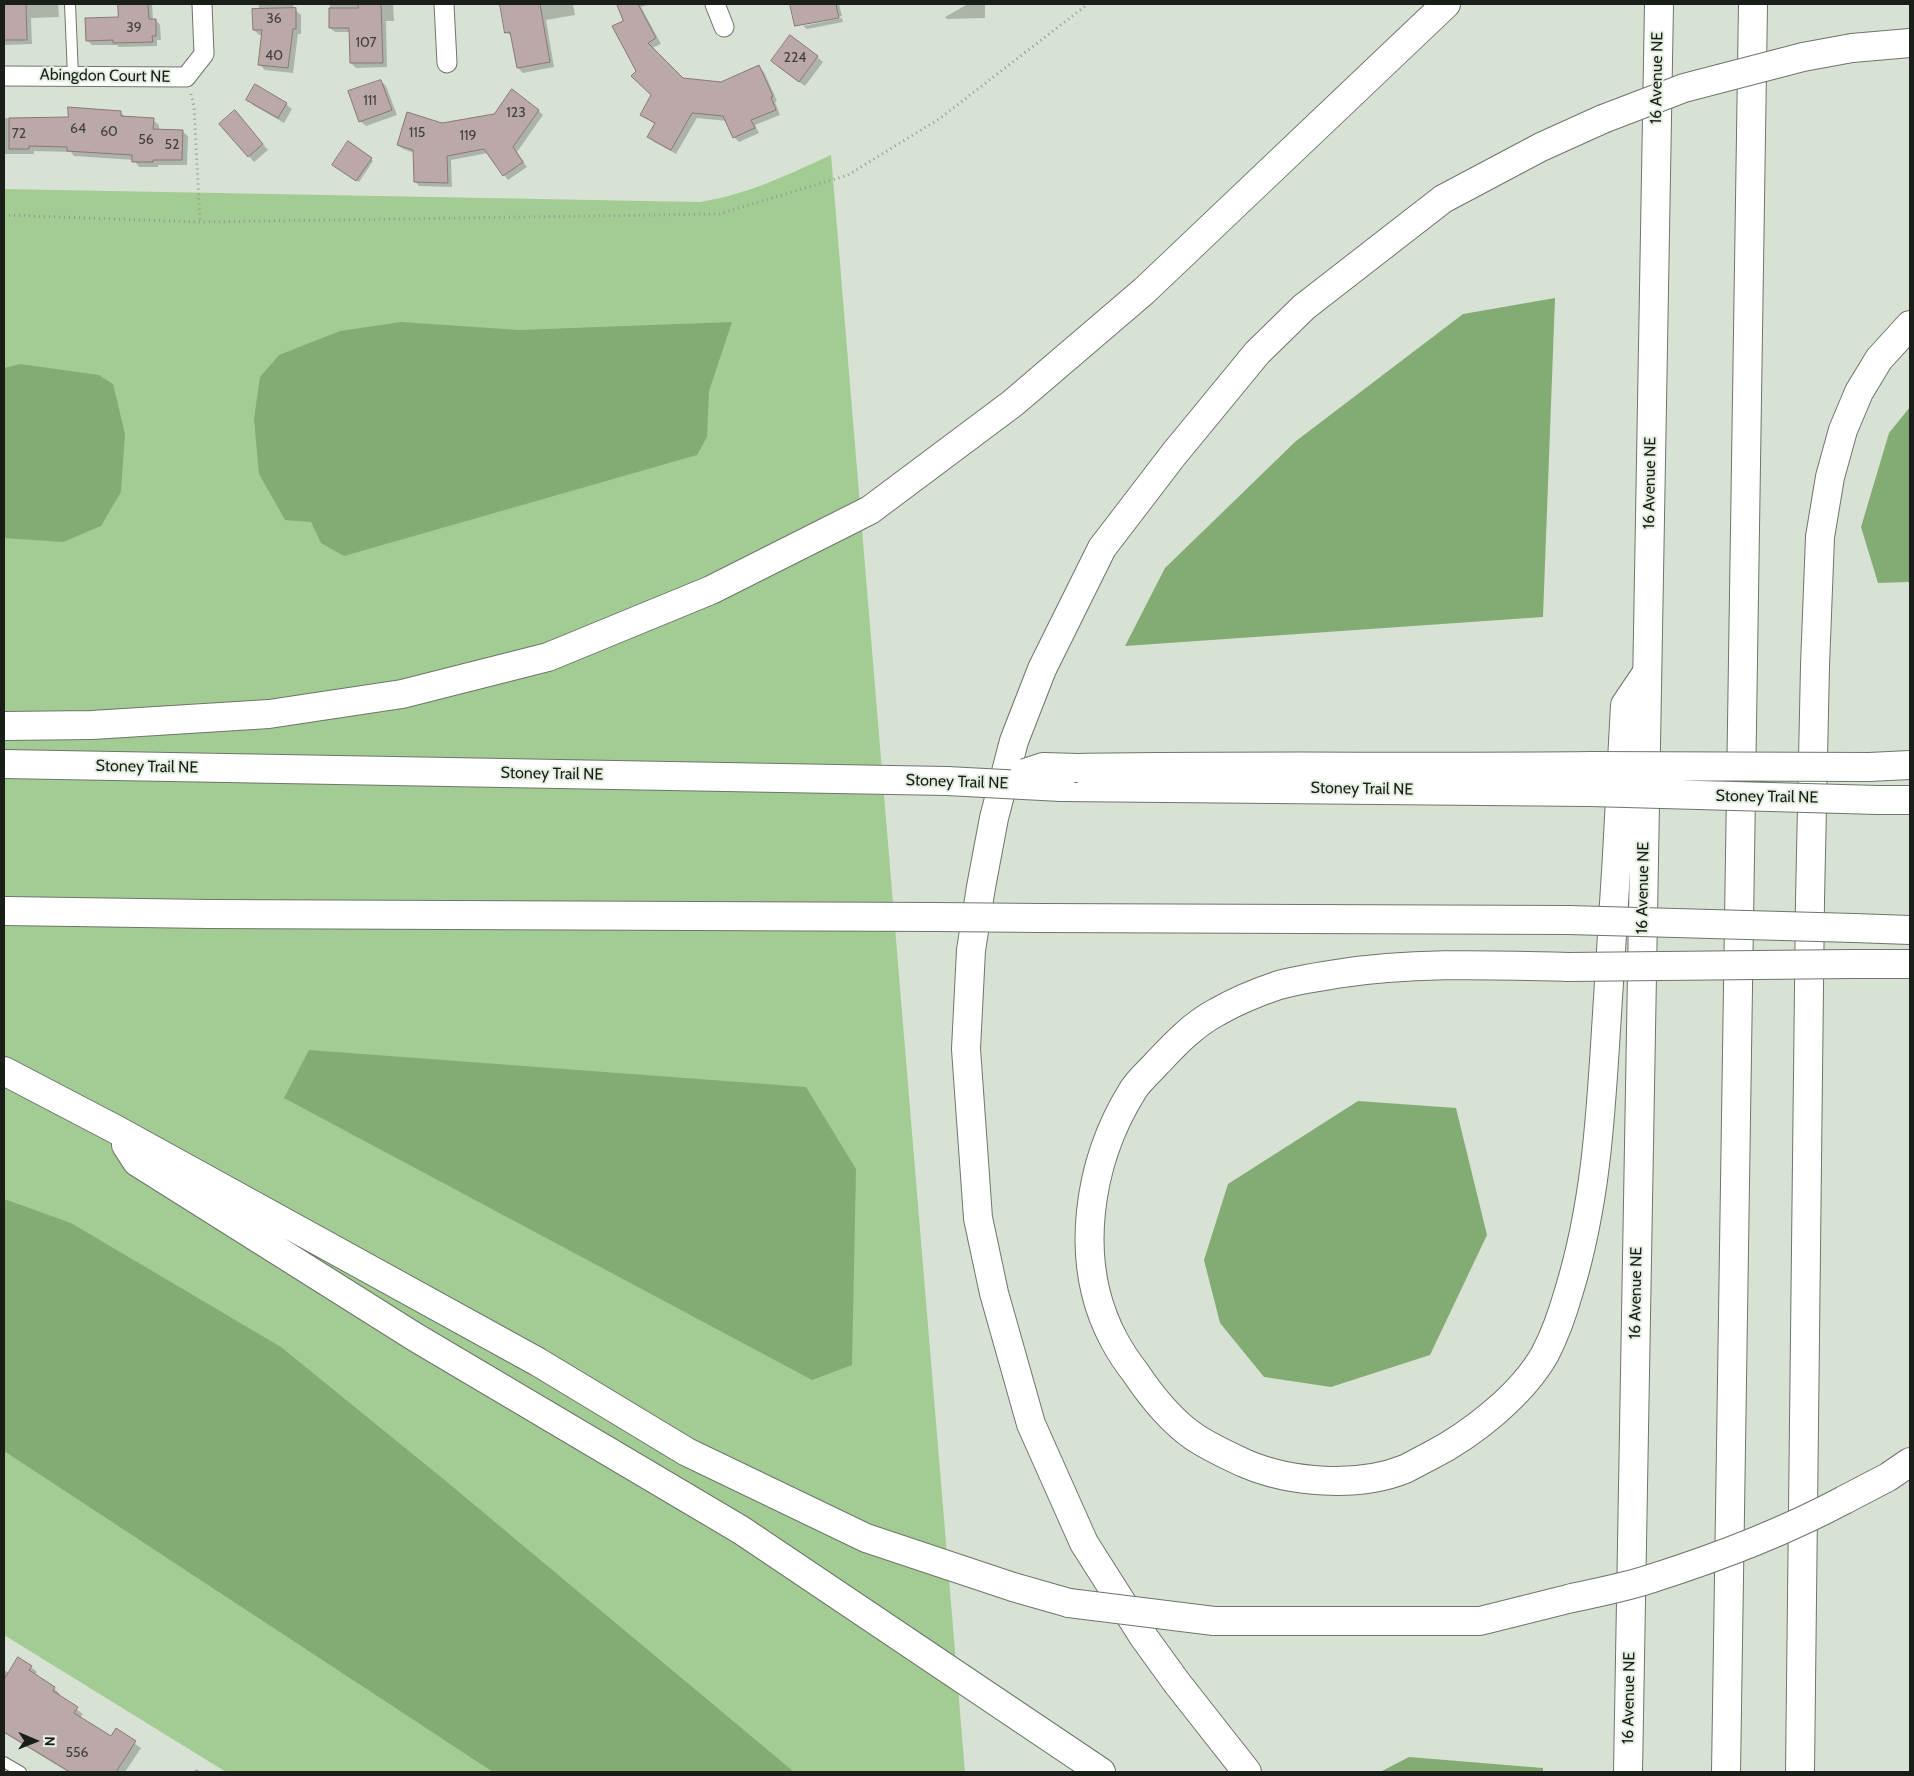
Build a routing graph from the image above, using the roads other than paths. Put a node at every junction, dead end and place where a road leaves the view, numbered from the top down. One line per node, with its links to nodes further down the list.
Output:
1 (70, 4): 12 (lane)
2 (202, 4): 12 (street, Abingdon Court NE)
3 (444, 4): 10 (street)
4 (715, 4): 8 (street)
5 (1446, 4): 15 (highway)
6 (1659, 4): 14 (highway, 16 Avenue NE)
7 (1754, 4): 31 (highway)
8 (724, 27)
9 (1910, 43): 29 (highway, bridge)
10 (447, 63)
11 (4, 76): 12 (street, Abingdon Court NE)
12 (73, 76)
13 (1910, 325): 32 (highway)
14 (1646, 674): 22 (highway, bridge); 30 (highway, 16 Avenue NE)
15 (4, 726)
16 (4, 764): 18 (highway, Stoney Trail NE, bridge)
17 (1910, 765): 18 (highway, bridge)
18 (1069, 777): 19 (highway, Stoney Trail NE, bridge)
19 (1910, 800)
20 (4, 911): 21 (highway, bridge)
21 (1910, 930)
22 (1910, 964)
23 (4, 1071): 24 (highway)
24 (115, 1129): 25 (highway, bridge); 28 (highway)
25 (1910, 1462)
26 (4, 1762): 27 (lane)
27 (21, 1772)
28 (1101, 1772)
29 (1247, 1772)
30 (1628, 1772)
31 (1726, 1772)
32 (1800, 1772)

